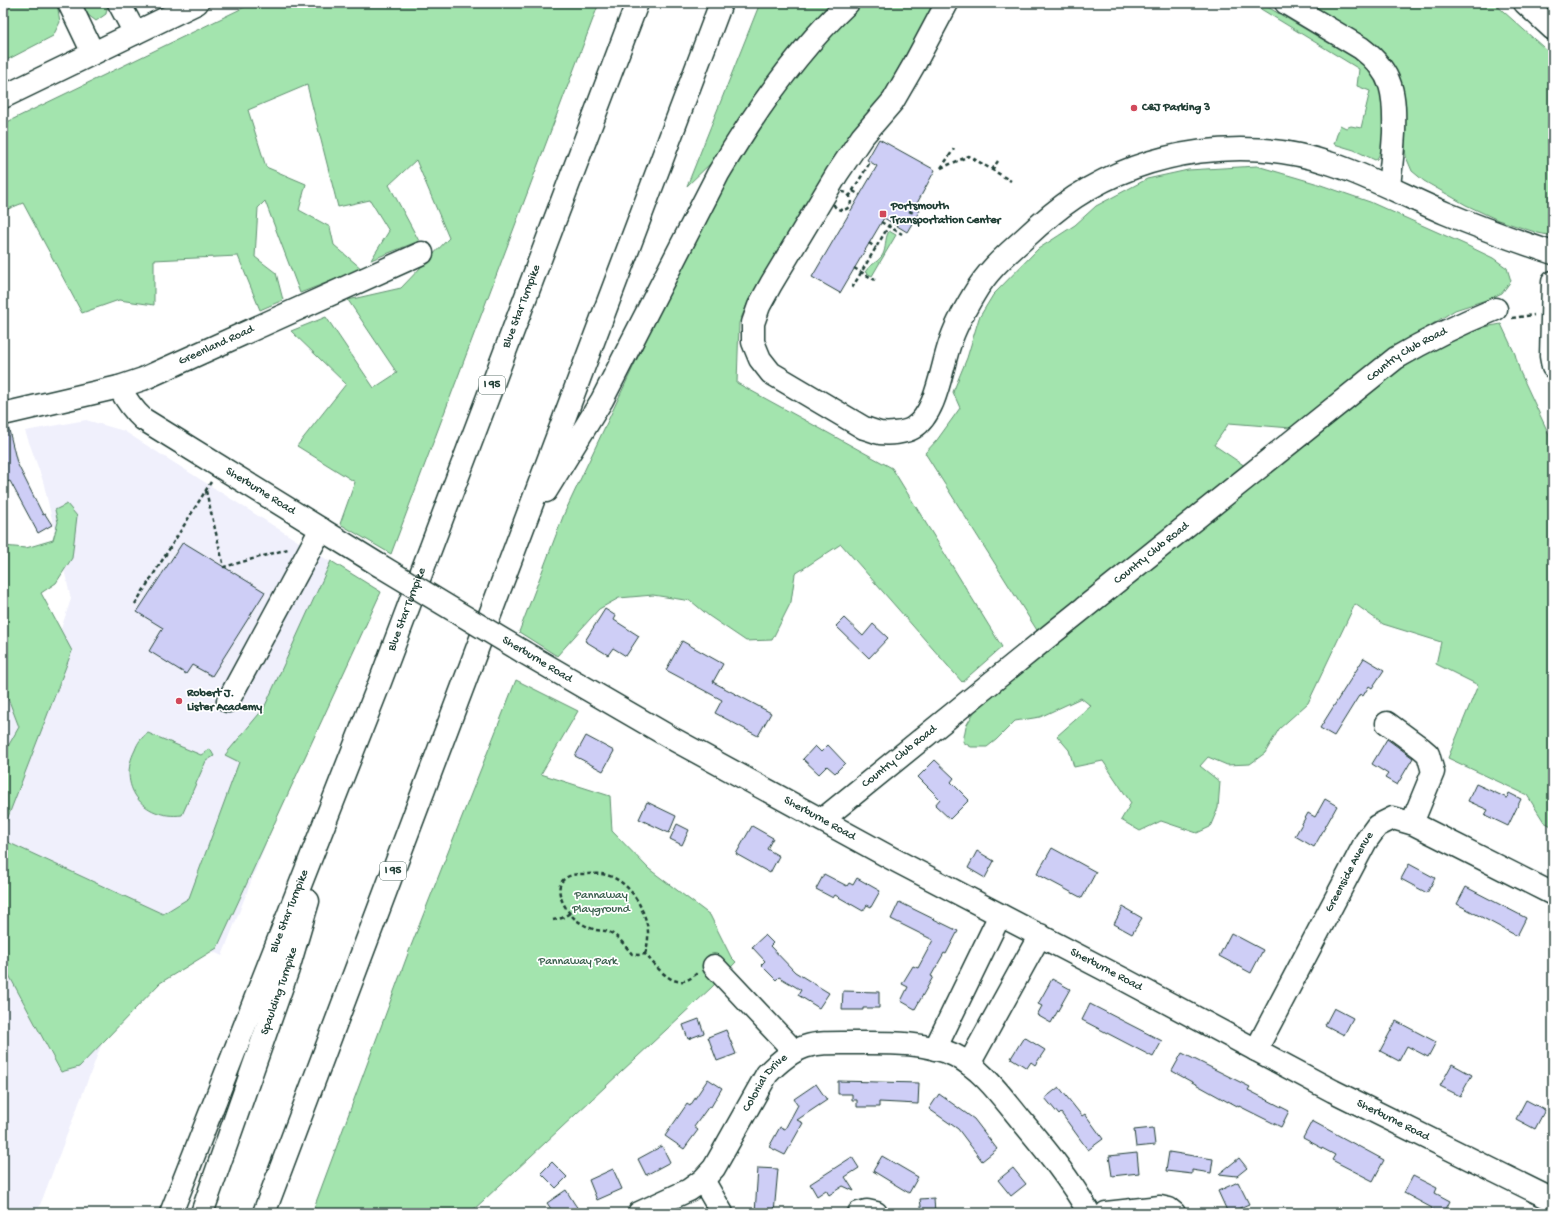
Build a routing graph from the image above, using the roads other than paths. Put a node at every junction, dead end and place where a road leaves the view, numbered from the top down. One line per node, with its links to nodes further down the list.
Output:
1 (69, 3): 12 (main road)
2 (119, 3): 11 (main road)
3 (197, 3): 11 (main road)
4 (636, 3): 26 (main road, Blue Star Turnpike / I 95)
5 (721, 3): 23 (main road, I 95)
6 (848, 3): 23 (main road)
7 (947, 3): 14 (main road)
8 (1286, 3): 14 (main road)
9 (1525, 3): 10 (main road)
10 (1553, 29)
11 (135, 33): 12 (main road)
12 (93, 53): 13 (main road)
13 (3, 97)
14 (1389, 186): 16 (main road)
15 (422, 253): 20 (main road, Greenland Road)
16 (1553, 253)
17 (1553, 282): 19 (main road)
18 (1493, 310): 27 (main road, Country Club Road)
19 (1553, 367)
20 (119, 387): 21 (main road, Greenland Road); 22 (main road, Sherburne Road)
21 (3, 414)
22 (321, 529): 24 (main road); 27 (main road, Sherburne Road, bridge)
23 (522, 529): 41 (main road, I 95)
24 (228, 701)
25 (1387, 723): 28 (main road)
26 (347, 767): 39 (main road, Blue Star Turnpike / I 95); 40 (main road, Spaulding Turnpike)
27 (822, 820): 30 (main road, Sherburne Road)
28 (1412, 823): 29 (main road, Greenside Avenue); 34 (main road, Greenside Avenue)
29 (1553, 894)
30 (1000, 915): 31 (main road, Sherburne Road); 33 (main road)
31 (1040, 935): 34 (main road, Sherburne Road); 36 (main road)
32 (713, 971): 35 (main road)
33 (935, 1049): 35 (main road, Colonial Drive); 36 (main road, Colonial Drive)
34 (1256, 1050): 38 (main road, Sherburne Road)
35 (794, 1051): 37 (main road, Colonial Drive)
36 (969, 1064): 46 (main road, Colonial Drive)
37 (702, 1180): 42 (main road, Colonial Drive); 43 (main road)
38 (1551, 1194)
39 (171, 1213)
40 (202, 1213)
41 (264, 1213)
42 (639, 1213)
43 (722, 1213)
44 (859, 1213): 45 (main road)
45 (876, 1213)
46 (1089, 1213)
47 (1106, 1213): 48 (main road)
48 (1174, 1213)

